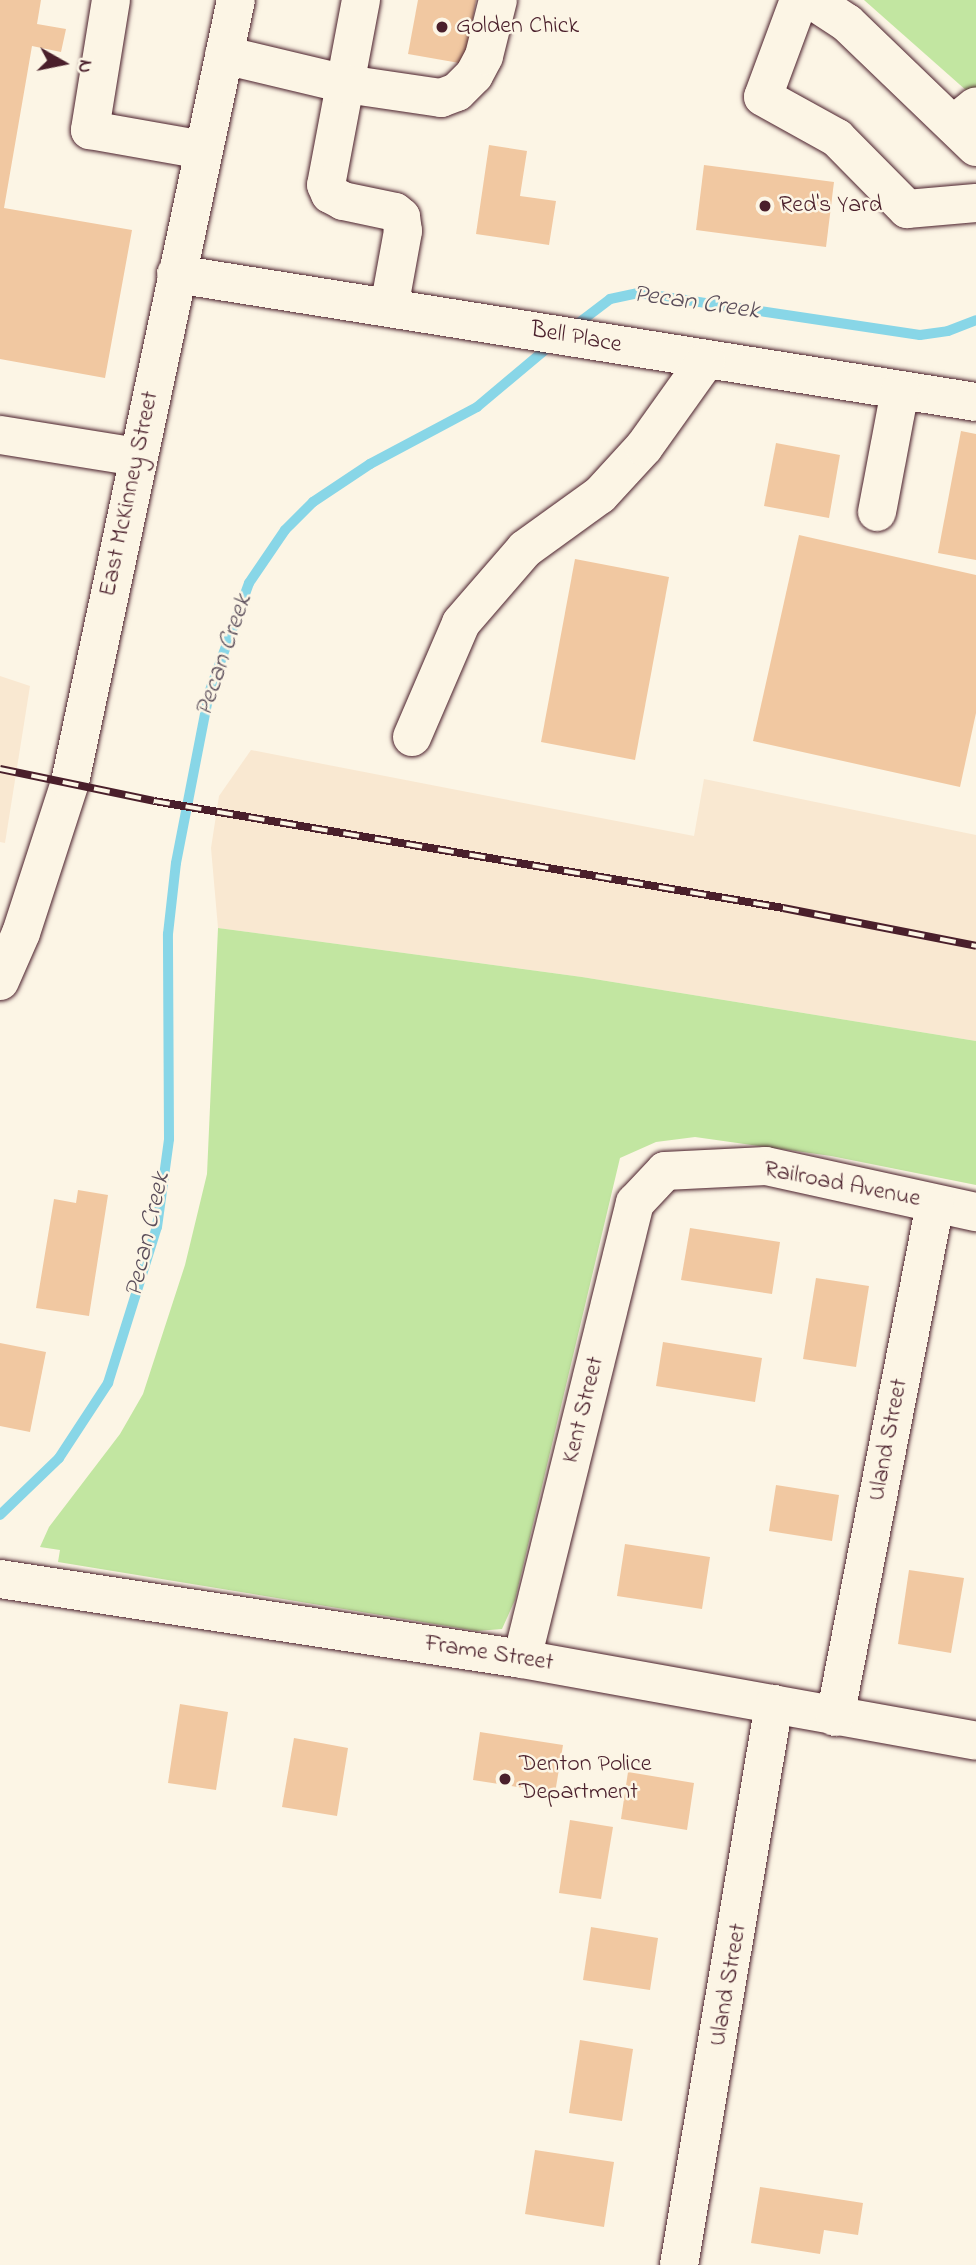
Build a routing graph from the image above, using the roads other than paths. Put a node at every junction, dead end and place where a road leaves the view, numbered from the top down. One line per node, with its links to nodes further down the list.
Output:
1 (111, 0): 10 (street)
2 (236, 0): 7 (street, East McKinney Street)
3 (361, 0): 8 (street)
4 (498, 0): 8 (street)
5 (799, 0): 11 (street)
6 (812, 0): 9 (street)
7 (223, 55): 8 (street); 10 (street, East McKinney Street)
8 (346, 83): 13 (street)
9 (969, 126)
10 (203, 150): 12 (street, East McKinney Street)
11 (976, 203)
12 (176, 274): 13 (street, Bell Place); 18 (street, East McKinney Street)
13 (389, 308): 14 (street, Bell Place)
14 (706, 360): 15 (street, Bell Place); 20 (street)
15 (900, 390): 16 (street, Bell Place); 19 (street)
16 (976, 402)
17 (0, 435): 18 (street)
18 (137, 457): 21 (street, East McKinney Street)
19 (877, 512)
20 (412, 737)
21 (0, 981)
22 (665, 1171): 23 (street, Railroad Avenue); 26 (street, Kent Street)
23 (935, 1204): 24 (street, Railroad Avenue); 28 (street, Uland Street)
24 (976, 1212)
25 (0, 1579): 26 (street, Frame Street)
26 (522, 1659): 27 (street, Frame Street)
27 (774, 1704): 28 (street, Frame Street); 30 (street, Uland Street)
28 (835, 1717): 29 (street, Frame Street)
29 (976, 1741)
30 (679, 2265)

